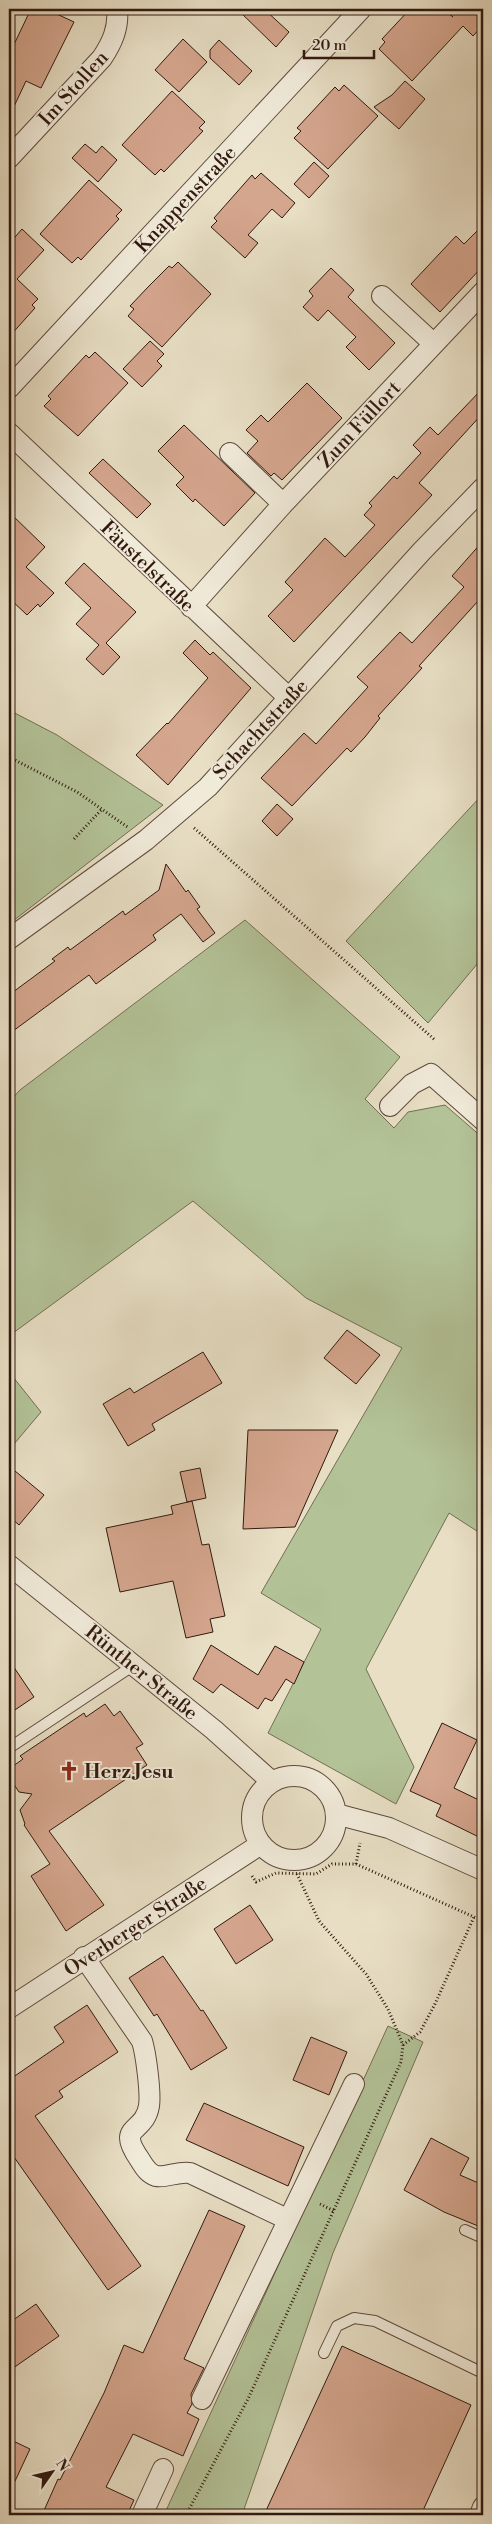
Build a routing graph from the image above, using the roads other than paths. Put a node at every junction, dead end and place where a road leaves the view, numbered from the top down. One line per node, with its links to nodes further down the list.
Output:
1 (117, 9): 3 (street, Im Stollen)
2 (361, 9): 7 (street, Knappenstraße)
3 (9, 158)
4 (483, 292): 6 (street, Zum Füllort)
5 (382, 296): 6 (street)
6 (434, 344): 11 (street, Zum Füllort)
7 (9, 388)
8 (9, 433): 12 (street, Fäustelstraße)
9 (230, 453): 11 (street)
10 (483, 488): 13 (street, Schachtstraße)
11 (283, 504): 12 (street, Zum Füllort)
12 (191, 607): 13 (street, Fäustelstraße)
13 (289, 698): 14 (street, Schachtstraße)
14 (9, 938)
15 (390, 1106): 16 (street)
16 (483, 1120)
17 (9, 1565): 18 (street, Rünther Straße)
18 (134, 1665): 19 (lane); 20 (street, Rünther Straße)
19 (9, 1748)
20 (272, 1782): 21 (street); 22 (street)
21 (336, 1814): 22 (street); 23 (street)
22 (261, 1844): 24 (street, Overberger Straße)
23 (483, 1870)
24 (84, 1957): 25 (street, Overberger Straße); 27 (street)
25 (9, 2008)
26 (354, 2084): 27 (street)
27 (287, 2219): 32 (street)
28 (466, 2230): 29 (lane)
29 (483, 2238)
30 (324, 2353): 31 (lane)
31 (483, 2373)
32 (202, 2399)
33 (163, 2469): 35 (street)
34 (483, 2507): 36 (street)
35 (142, 2515)
36 (480, 2515)

